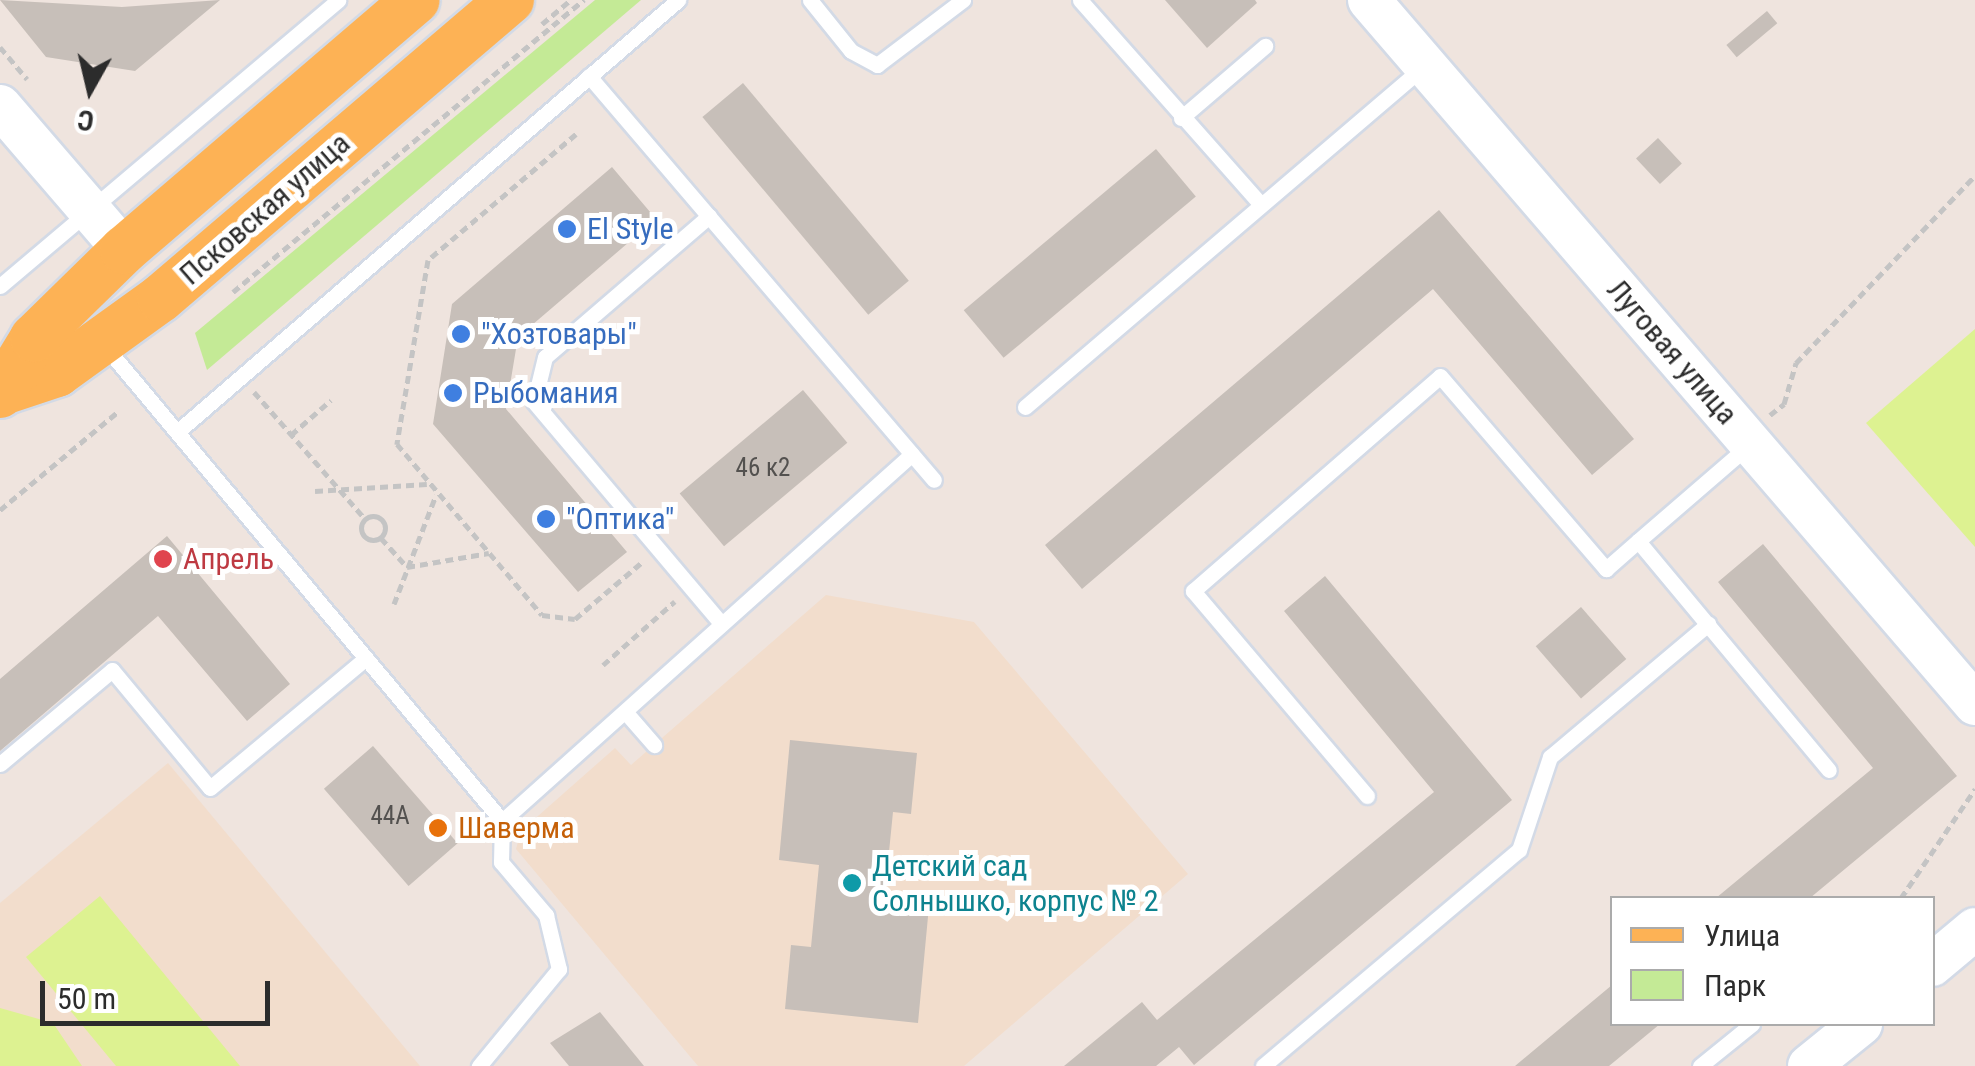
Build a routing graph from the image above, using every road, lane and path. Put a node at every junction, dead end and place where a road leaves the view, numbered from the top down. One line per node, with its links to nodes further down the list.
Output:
1 (338, 0): 20 (lane)
2 (416, 0): 11 (main road, Псковская улица)
3 (510, 0): 14 (main road, Псковская улица)
4 (584, 0): 24 (path)
5 (678, 0): 13 (lane)
6 (810, 0): 7 (lane)
7 (963, 0)
8 (1080, 0): 16 (lane)
9 (1369, 0): 12 (main road, Луговая улица)
10 (1265, 46): 16 (lane)
11 (352, 53): 14 (main road); 22 (main road, Псковская улица)
12 (1425, 66): 19 (lane); 33 (main road, Луговая улица)
13 (589, 76): 21 (lane); 31 (lane)
14 (388, 104): 25 (main road, Псковская улица)
15 (0, 106): 20 (main road)
16 (1181, 118): 19 (lane)
17 (576, 134): 36 (path)
18 (1975, 176): 33 (path)
19 (1258, 202): 29 (lane)
20 (90, 210): 22 (main road); 23 (lane)
21 (709, 216): 34 (lane); 49 (lane)
22 (124, 250): 27 (main road, Псковская улица)
23 (0, 286)
24 (222, 301)
25 (102, 342): 27 (main road, Псковская улица); 31 (lane)
26 (267, 381): 32 (path)
27 (2, 392)
28 (331, 400): 32 (path)
29 (1025, 407)
30 (119, 410): 40 (path)
31 (177, 432): 51 (lane)
32 (290, 435): 37 (path)
33 (1748, 440): 43 (lane); 53 (main road, Луговая улица)
34 (912, 454): 35 (lane); 49 (lane)
35 (934, 480)
36 (428, 484): 37 (path); 39 (path)
37 (340, 490): 38 (path); 41 (path)
38 (315, 491)
39 (436, 493): 44 (path); 45 (path)
40 (0, 510)
41 (365, 519): 42 (path); 42 (path)
42 (381, 538): 45 (path)
43 (1638, 541): 50 (lane); 59 (lane)
44 (488, 553): 45 (path); 46 (path)
45 (407, 566): 48 (path)
46 (657, 572)
47 (668, 585): 52 (path)
48 (394, 604)
49 (718, 620): 54 (lane)
50 (1708, 624): 57 (lane); 67 (lane)
51 (366, 658): 56 (lane); 60 (lane)
52 (603, 665)
53 (1975, 704)
54 (628, 715): 55 (lane); 60 (lane)
55 (654, 745)
56 (0, 764)
57 (1829, 770)
58 (1975, 789): 61 (path)
59 (1366, 796)
60 (502, 822): 66 (lane)
61 (1902, 896)
62 (1975, 929): 63 (main road)
63 (1935, 958)
64 (1750, 1026): 68 (lane)
65 (1859, 1026): 69 (main road)
66 (479, 1066)
67 (1263, 1066)
68 (1700, 1066)
69 (1809, 1066)

